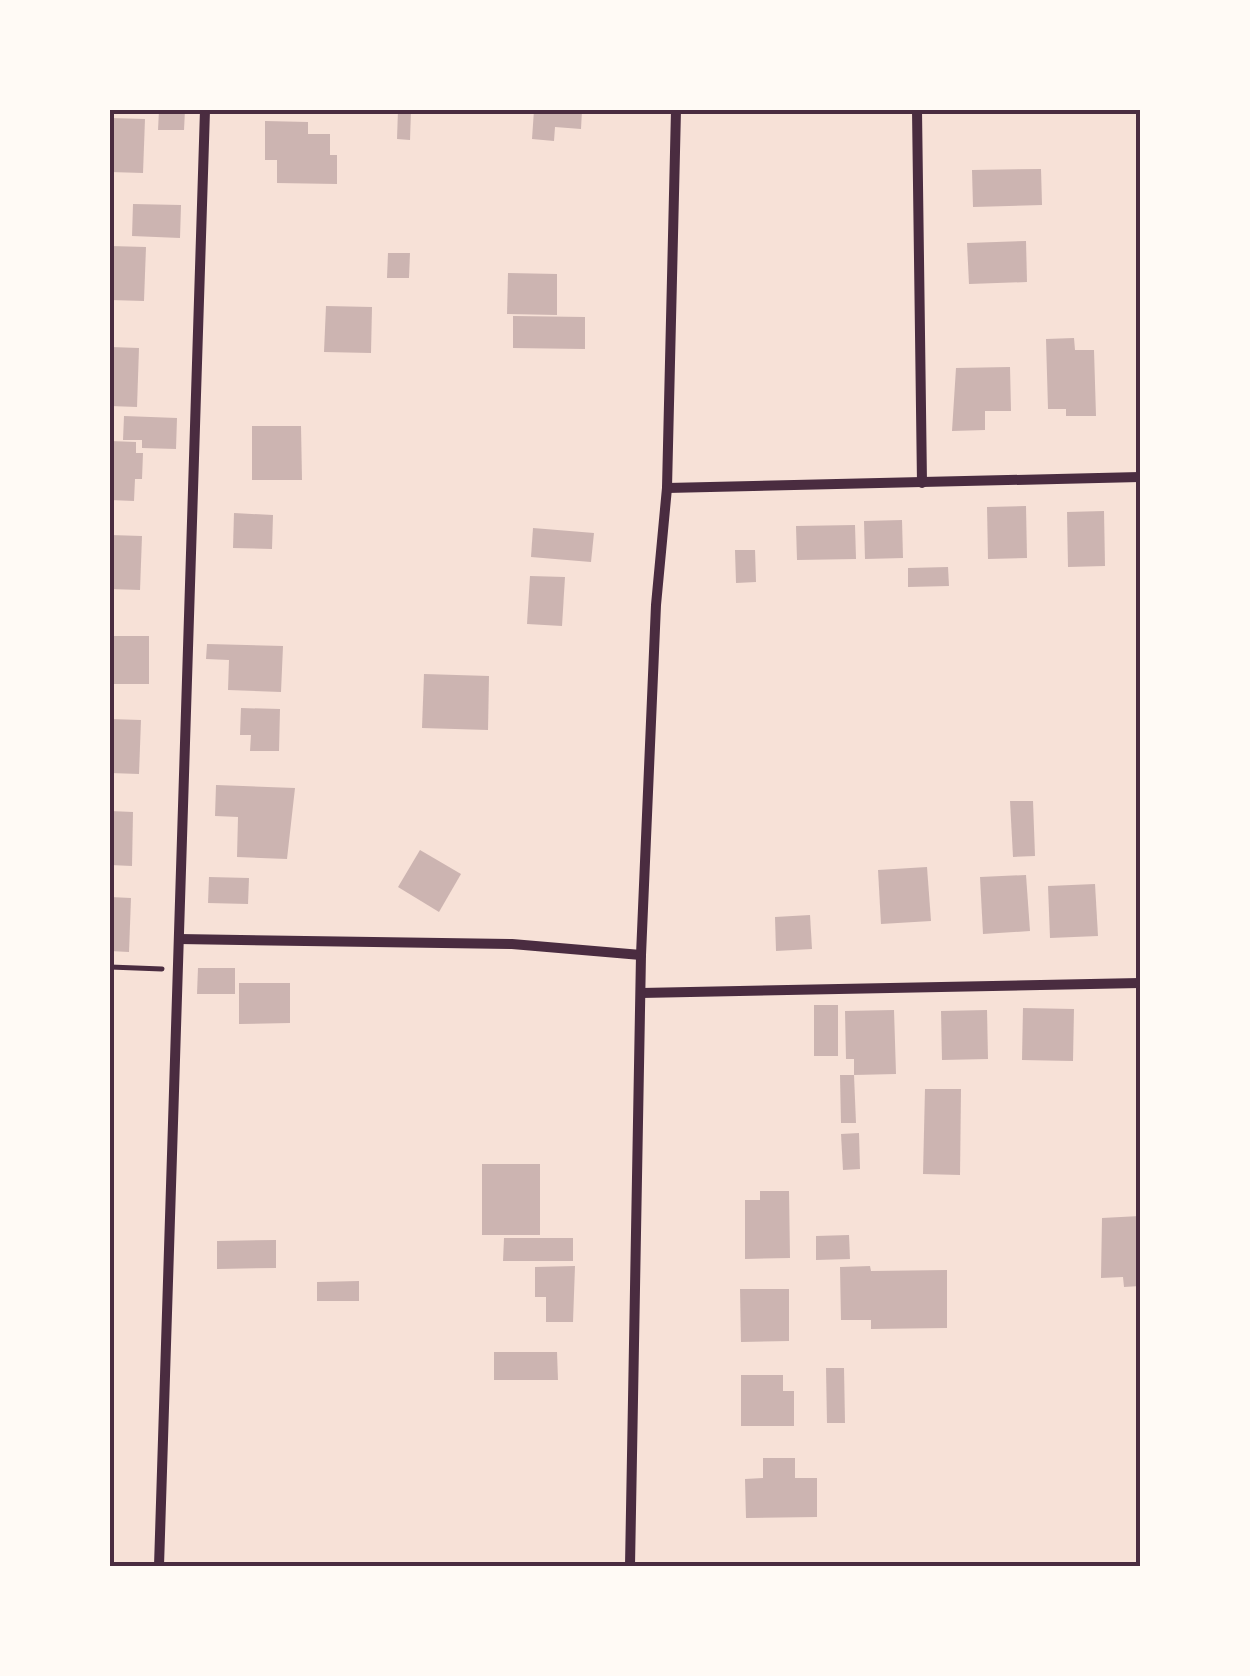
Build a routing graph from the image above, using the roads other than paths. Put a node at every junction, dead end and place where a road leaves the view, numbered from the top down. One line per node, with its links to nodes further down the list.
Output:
1 (205, 110): 7 (street)
2 (676, 110): 6 (street)
3 (917, 110): 5 (street)
4 (1140, 477): 5 (street)
5 (922, 482): 6 (street)
6 (668, 488): 8 (street)
7 (179, 939): 8 (street); 11 (street)
8 (641, 956): 10 (street)
9 (1140, 984): 10 (street)
10 (641, 992): 12 (street)
11 (159, 1566)
12 (630, 1566)

